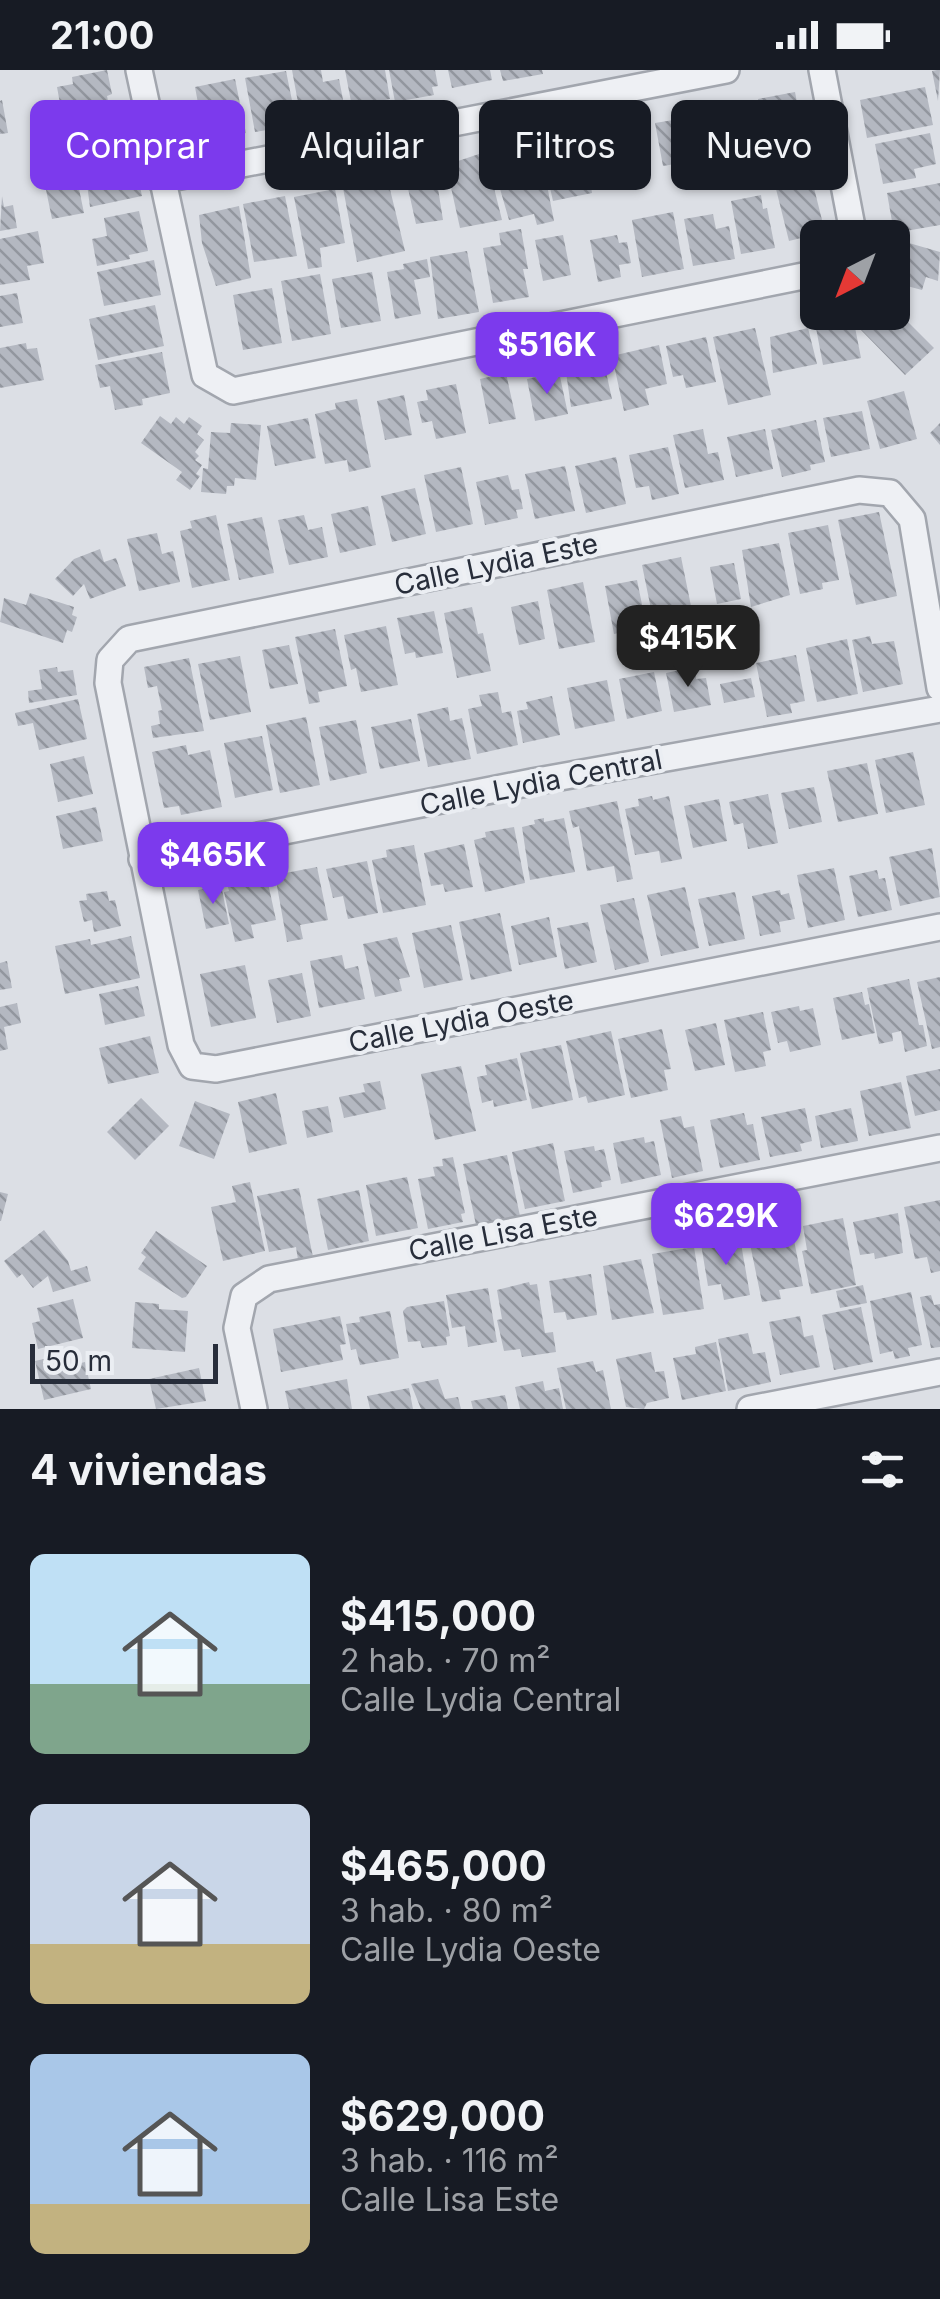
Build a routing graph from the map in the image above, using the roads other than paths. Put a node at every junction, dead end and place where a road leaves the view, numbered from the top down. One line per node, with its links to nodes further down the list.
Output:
1 (139, 70): 4 (street)
2 (726, 70): 5 (street)
3 (822, 70): 7 (street)
4 (145, 100)
5 (245, 163)
6 (162, 190): 8 (street)
7 (851, 220)
8 (800, 277)
9 (940, 688): 11 (street, Calle Lydia Este)
10 (940, 710): 11 (street, Calle Lydia Central)
11 (142, 859): 12 (street, Calle Lydia Oeste)
12 (940, 927)
13 (940, 1148): 15 (street, Calle Lisa Este)
14 (940, 1372): 16 (street)
15 (254, 1409)
16 (750, 1409)

